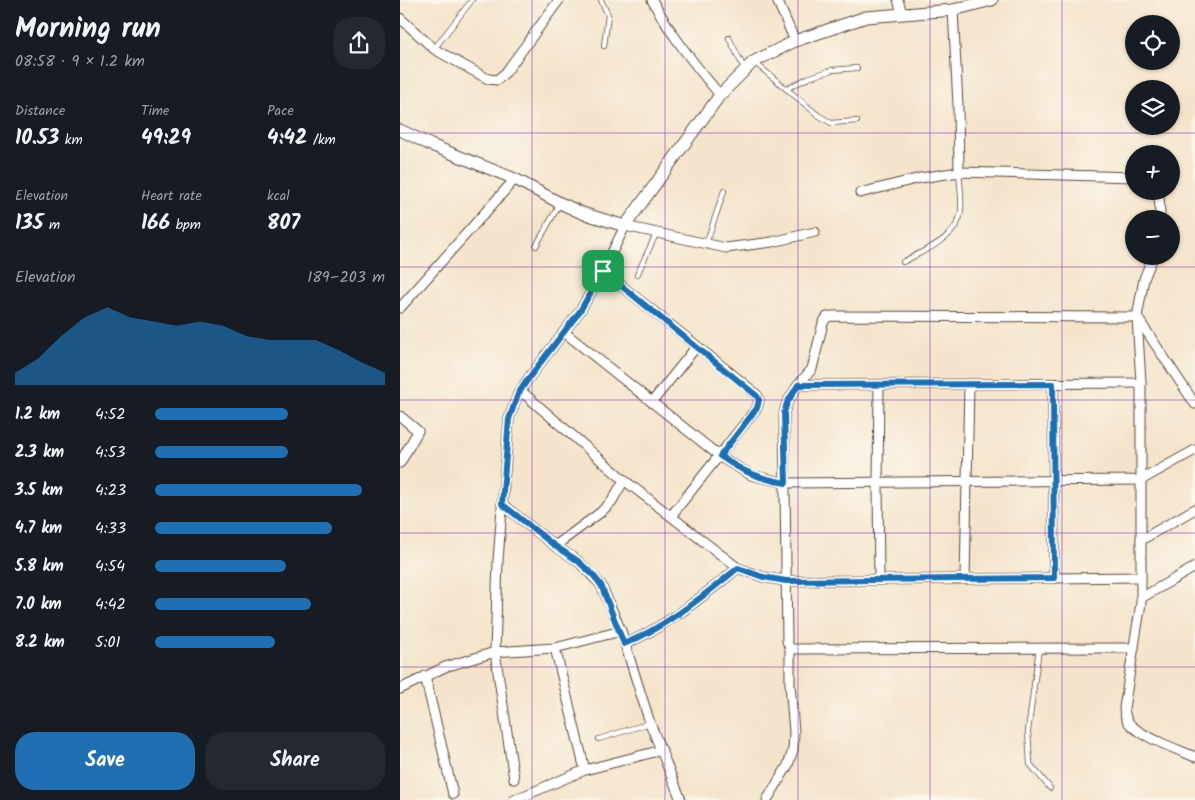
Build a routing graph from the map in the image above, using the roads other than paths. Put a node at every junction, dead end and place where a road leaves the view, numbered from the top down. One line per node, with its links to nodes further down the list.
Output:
1 (472, 0): 14 (lane)
2 (559, 0): 14 (street)
3 (601, 0): 13 (lane)
4 (652, 0): 18 (street)
5 (777, 0): 12 (street)
6 (898, 0): 9 (street)
7 (992, 0): 8 (street)
8 (953, 10): 9 (street); 21 (street)
9 (902, 13): 12 (street)
10 (400, 18): 14 (street)
11 (729, 38): 15 (lane)
12 (795, 41): 15 (street)
13 (604, 46)
14 (434, 49)
15 (749, 65): 17 (lane); 18 (street)
16 (858, 68): 17 (lane)
17 (786, 89): 19 (lane)
18 (720, 95): 27 (street)
19 (856, 121)
20 (400, 130): 23 (street)
21 (959, 172): 22 (street); 25 (street); 32 (lane)
22 (1125, 177)
23 (515, 179): 26 (street); 36 (street)
24 (724, 191): 30 (lane)
25 (860, 193)
26 (560, 204): 27 (street); 31 (lane)
27 (625, 226): 29 (street); 34 (street)
28 (815, 232): 30 (street)
29 (656, 233): 30 (street); 35 (lane)
30 (706, 244)
31 (536, 246)
32 (903, 262)
33 (1150, 265): 37 (street)
34 (603, 271): 38 (street); 39 (street)
35 (637, 275)
36 (400, 308)
37 (1137, 316): 40 (street); 43 (street); 47 (street)
38 (564, 332): 45 (street); 46 (street)
39 (697, 346): 46 (street); 50 (street)
40 (1141, 383): 42 (street); 53 (street)
41 (968, 384): 42 (street); 44 (street); 55 (street)
42 (1053, 384): 54 (street)
43 (798, 385): 44 (street); 56 (street)
44 (880, 385): 57 (street)
45 (521, 391): 52 (street); 58 (street)
46 (652, 402): 50 (street)
47 (1195, 404)
48 (400, 416): 51 (street)
49 (1195, 450): 53 (street)
50 (720, 456): 56 (street); 60 (street)
51 (400, 463)
52 (624, 480): 60 (street); 62 (street)
53 (1141, 480): 54 (street); 61 (street)
54 (1054, 481): 55 (street); 66 (street)
55 (966, 482): 57 (street); 67 (street)
56 (786, 483): 57 (street); 69 (street)
57 (878, 483): 68 (street)
58 (502, 504): 62 (street); 77 (street)
59 (1195, 509): 61 (street)
60 (671, 516): 64 (street)
61 (1141, 540): 65 (street)
62 (555, 546): 71 (street)
63 (1195, 567): 70 (street)
64 (738, 568): 69 (street); 72 (street)
65 (1141, 577): 66 (street); 70 (street)
66 (1054, 578): 67 (street)
67 (965, 579): 68 (street)
68 (879, 580): 69 (street)
69 (786, 581): 76 (street)
70 (1141, 598): 75 (street)
71 (620, 631): 72 (street); 73 (street)
72 (624, 644): 80 (street)
73 (555, 648): 77 (street); 84 (street)
74 (1040, 648): 75 (street); 76 (street); 86 (lane)
75 (1134, 648): 83 (street)
76 (790, 649): 90 (street)
77 (494, 652): 78 (street); 85 (street)
78 (425, 676): 79 (street); 87 (street)
79 (400, 689)
80 (650, 723): 81 (lane); 82 (street)
81 (599, 739)
82 (662, 750): 84 (street); 89 (street)
83 (1195, 758)
84 (585, 770): 88 (street)
85 (514, 779)
86 (1050, 788)
87 (453, 794)
88 (514, 800)
89 (681, 800)
90 (767, 800)

